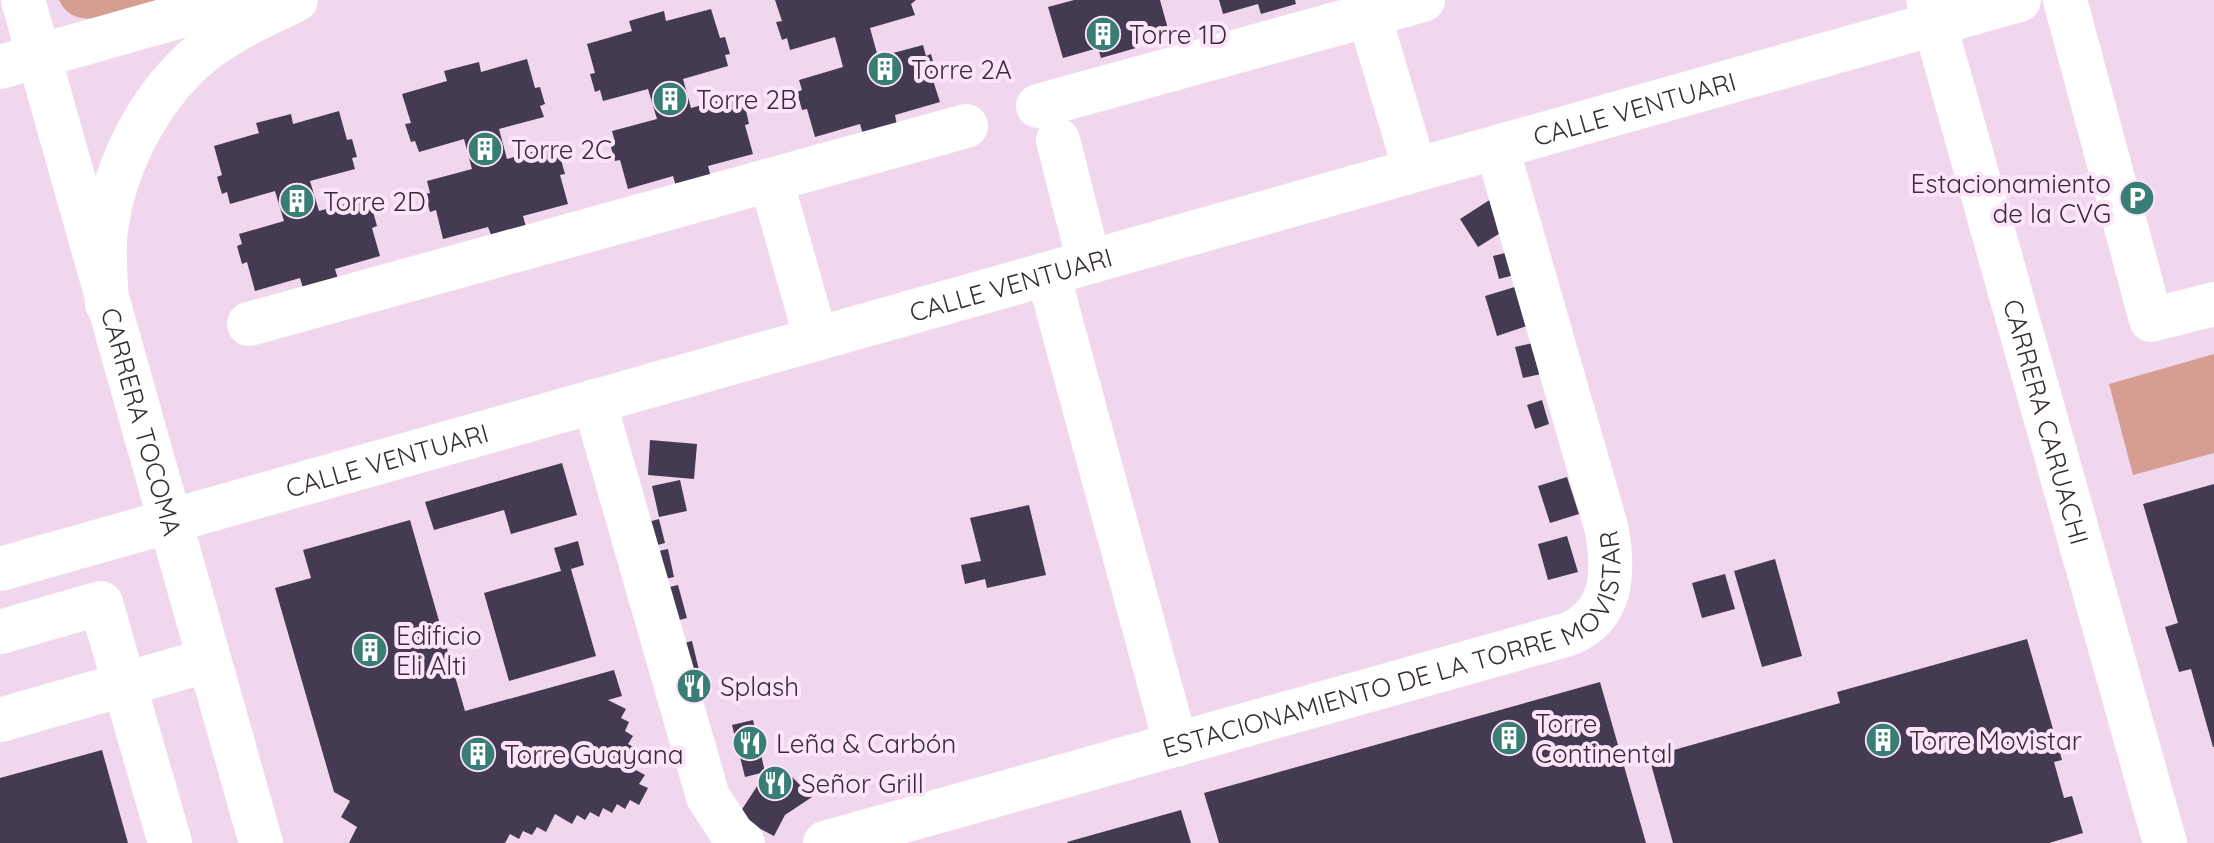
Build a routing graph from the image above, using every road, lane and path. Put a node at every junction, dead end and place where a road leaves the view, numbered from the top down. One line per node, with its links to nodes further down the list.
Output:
1 (23, 0): 9 (street, CARRERA TOCOMA)
2 (237, 0): 9 (street)
3 (296, 0): 16 (street)
4 (1423, 0): 8 (street)
5 (2019, 0): 7 (street, CALLE VENTUARI)
6 (2065, 0): 17 (street)
7 (1931, 12): 11 (street, CALLE VENTUARI); 32 (street, CARRERA CARUACHI)
8 (1369, 15): 12 (street); 14 (street)
9 (18, 62): 16 (street, CARRERA TOCOMA)
10 (966, 126): 13 (street)
11 (1497, 148): 12 (street, CALLE VENTUARI); 27 (street, ESTACIONAMIENTO DE LA TORRE MOVISTAR)
12 (1415, 170): 14 (street, CALLE VENTUARI)
13 (771, 180): 18 (street); 19 (street)
14 (1089, 262): 15 (street, CALLE VENTUARI)
15 (1048, 274): 19 (street, CALLE VENTUARI); 27 (street)
16 (107, 304): 21 (street, CARRERA TOCOMA)
17 (2214, 304)
18 (249, 324)
19 (816, 339): 20 (street, CALLE VENTUARI)
20 (594, 401): 21 (street, CALLE VENTUARI); 30 (street)
21 (169, 521): 22 (street, CALLE VENTUARI); 24 (street, CARRERA TOCOMA)
22 (0, 569)
23 (0, 632): 25 (street)
24 (209, 660): 25 (street); 29 (street, CARRERA TOCOMA)
25 (125, 684): 26 (street); 28 (street)
26 (0, 720)
27 (1176, 745): 31 (street, ESTACIONAMIENTO DE LA TORRE MOVISTAR)
28 (170, 843)
29 (261, 843)
30 (743, 843)
31 (825, 843)
32 (2165, 843)

